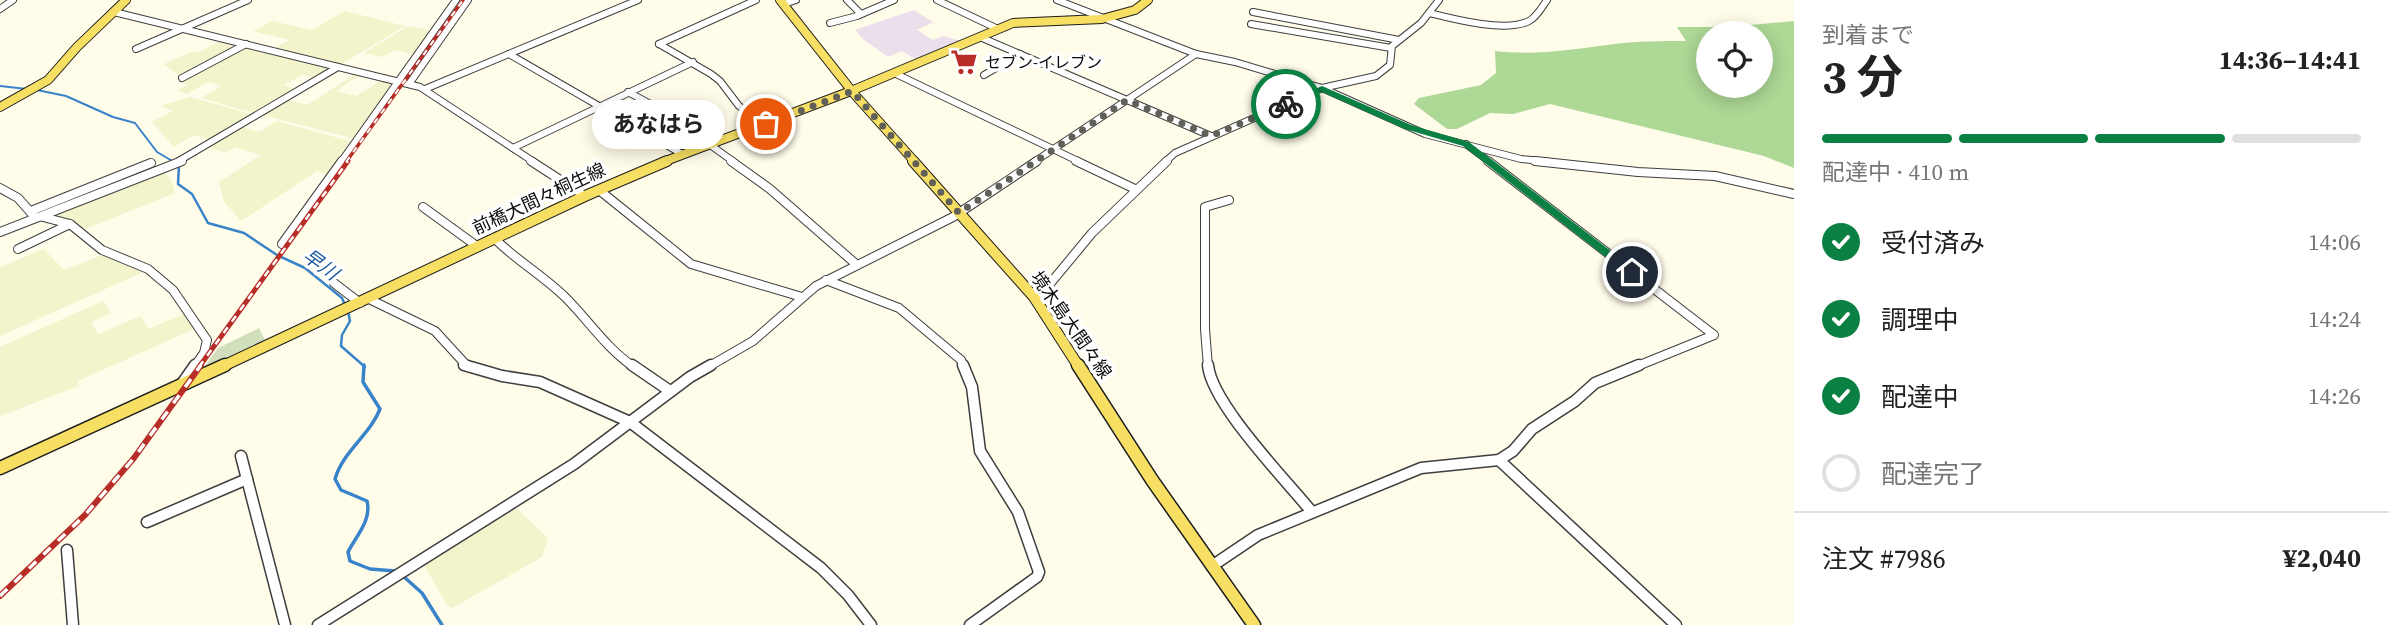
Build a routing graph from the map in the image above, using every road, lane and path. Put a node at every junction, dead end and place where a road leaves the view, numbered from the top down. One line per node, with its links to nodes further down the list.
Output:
1 (13, 0): 17 (street)
2 (125, 0): 18 (main road)
3 (248, 0): 24 (street)
4 (456, 0): 40 (street)
5 (468, 0): 41 (street)
6 (638, 0): 32 (street)
7 (755, 0): 35 (street)
8 (796, 0): 16 (street)
9 (848, 0): 20 (street)
10 (894, 0): 20 (street)
11 (937, 0): 25 (street)
12 (1057, 0): 21 (street)
13 (1147, 0): 21 (main road, 前橋大間々桐生線)
14 (1439, 0): 19 (street)
15 (1547, 0): 19 (street)
16 (782, 2): 44 (main road, 境木島大間々線)
17 (0, 9)
18 (114, 12): 24 (street); 48 (main road)
19 (1429, 13): 28 (street)
20 (861, 14): 22 (street)
21 (1104, 17): 25 (main road, 前橋大間々桐生線); 34 (street)
22 (830, 23)
23 (1301, 23): 26 (street); 26 (street); 28 (street)
24 (181, 28): 29 (street); 31 (street)
25 (998, 29): 27 (main road, 前橋大間々桐生線)
26 (1301, 32): 30 (street)
27 (980, 37): 33 (street); 37 (main road, 前橋大間々桐生線)
28 (1399, 40): 30 (street)
29 (246, 44): 36 (street); 39 (street)
30 (1391, 48): 42 (street)
31 (136, 49)
32 (509, 54): 43 (street); 47 (street)
33 (1020, 54): 38 (street); 46 (street)
34 (1196, 54): 42 (street); 46 (street)
35 (693, 62): 45 (street); 49 (street)
36 (338, 67): 40 (street); 66 (street)
37 (894, 74): 44 (main road, 前橋大間々桐生線); 55 (street)
38 (984, 75)
39 (182, 78)
40 (399, 82): 41 (street); 70 (street)
41 (409, 84): 43 (street)
42 (1322, 88): 51 (street); 53 (street)
43 (425, 89): 54 (street)
44 (852, 91): 49 (main road, 前橋大間々桐生線); 65 (main road, 境木島大間々線)
45 (628, 92): 47 (street); 50 (street)
46 (1127, 100): 51 (street); 55 (street)
47 (599, 106): 50 (street); 54 (street)
48 (0, 107)
49 (766, 124): 52 (main road, 前橋大間々桐生線)
50 (650, 136): 56 (street)
51 (1211, 136): 60 (street)
52 (709, 144): 56 (main road, 前橋大間々桐生線); 73 (street)
53 (1466, 144): 61 (street); 83 (street)
54 (513, 148): 62 (street)
55 (1052, 150): 60 (street); 65 (street)
56 (682, 155): 59 (main road, 前橋大間々桐生線)
57 (151, 163): 66 (street)
58 (0, 188): 66 (street)
59 (599, 190): 62 (main road, 前橋大間々桐生線); 77 (street)
60 (1135, 190): 76 (street)
61 (1794, 194)
62 (585, 196): 69 (main road, 前橋大間々桐生線)
63 (1229, 200): 86 (street)
64 (423, 206): 71 (street)
65 (959, 213): 73 (street); 76 (main road, 境木島大間々線)
66 (35, 215): 67 (street); 68 (street)
67 (70, 224): 72 (street); 79 (street)
68 (0, 232)
69 (495, 239): 71 (main road, 前橋大間々桐生線); 80 (street)
70 (282, 244)
71 (478, 247): 78 (main road, 前橋大間々桐生線)
72 (18, 249)
73 (857, 265): 74 (street)
74 (826, 281): 77 (street); 94 (street)
75 (334, 283): 78 (street)
76 (1034, 296): 89 (main road, 境木島大間々線)
77 (803, 297): 80 (street)
78 (357, 304): 79 (main road, 前橋大間々桐生線); 81 (street)
79 (181, 386): 84 (main road, 前橋大間々桐生線)
80 (670, 391): 81 (street)
81 (630, 422): 92 (street); 93 (street)
82 (242, 456): 85 (street)
83 (1499, 460): 86 (street); 96 (street)
84 (0, 468)
85 (247, 479): 87 (street); 91 (street)
86 (1311, 511): 89 (street)
87 (147, 522)
88 (67, 550): 90 (street)
89 (1212, 566): 95 (main road, 境木島大間々線)
90 (73, 625)
91 (285, 625)
92 (318, 625)
93 (871, 625)
94 (970, 625)
95 (1254, 625)
96 (1676, 625)

